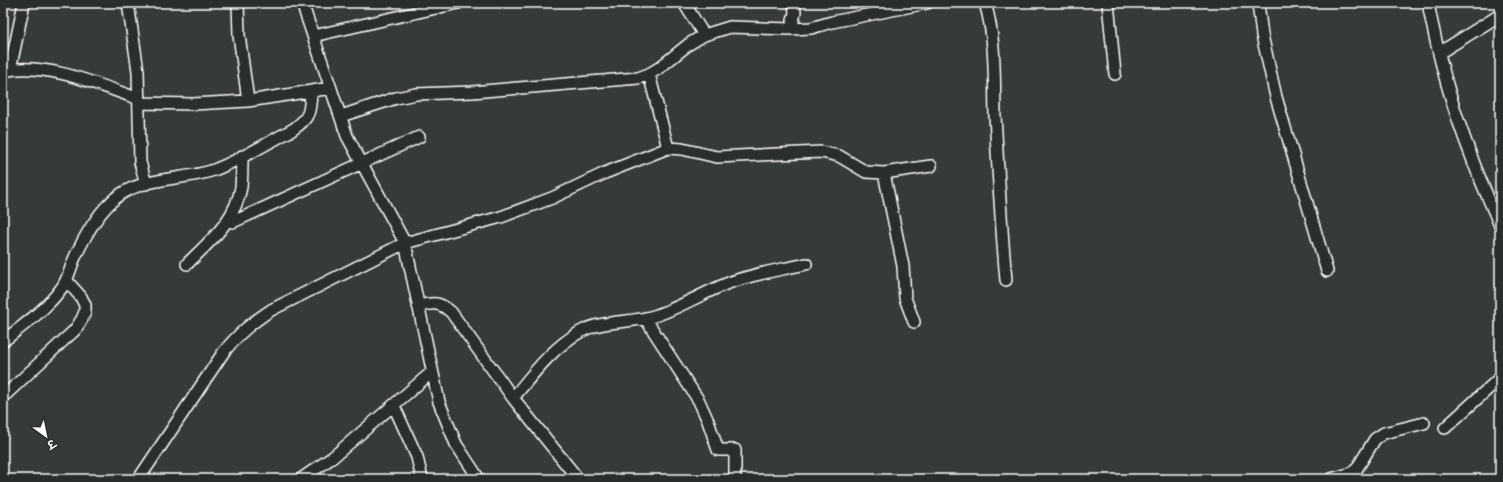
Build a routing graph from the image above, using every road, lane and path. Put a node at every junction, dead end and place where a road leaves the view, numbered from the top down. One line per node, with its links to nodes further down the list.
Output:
1 (24, 3): 18 (street)
2 (128, 3): 23 (street)
3 (238, 3): 24 (street)
4 (302, 3): 16 (street)
5 (458, 3): 16 (street)
6 (684, 3): 15 (street)
7 (794, 3): 14 (street)
8 (927, 3): 14 (street)
9 (984, 3): 40 (street)
10 (1108, 3): 20 (street)
11 (1258, 3): 38 (street)
12 (1428, 3): 17 (street)
13 (1500, 15): 17 (street)
14 (791, 29): 15 (street)
15 (704, 35): 19 (street)
16 (313, 36): 21 (street)
17 (1439, 53): 34 (street)
18 (7, 71): 23 (street)
19 (649, 74): 25 (street); 27 (street)
20 (1115, 74)
21 (331, 88): 22 (street); 25 (street)
22 (311, 92): 24 (street); 28 (street)
23 (139, 101): 24 (street); 32 (street)
24 (248, 101)
25 (341, 116): 29 (street)
26 (419, 138): 29 (street)
27 (668, 148): 31 (street); 35 (street)
28 (242, 156): 32 (street); 36 (street)
29 (362, 163): 33 (street); 35 (street)
30 (931, 166): 31 (street)
31 (884, 173): 43 (street)
32 (146, 184): 39 (street)
33 (233, 222)
34 (1500, 226)
35 (405, 243): 41 (street); 52 (street)
36 (187, 264)
37 (806, 264): 42 (street)
38 (1327, 271)
39 (66, 280): 44 (street); 47 (street)
40 (1006, 280)
41 (418, 306): 45 (street); 48 (street)
42 (644, 318): 48 (street); 57 (street)
43 (914, 322)
44 (3, 341)
45 (432, 372): 49 (street); 55 (street)
46 (1500, 379): 51 (street)
47 (3, 397)
48 (513, 398): 56 (street)
49 (394, 406): 53 (street); 54 (street)
50 (1424, 423): 58 (street)
51 (1445, 428)
52 (140, 477)
53 (301, 479)
54 (422, 479)
55 (479, 479)
56 (578, 479)
57 (735, 479)
58 (1331, 479)

